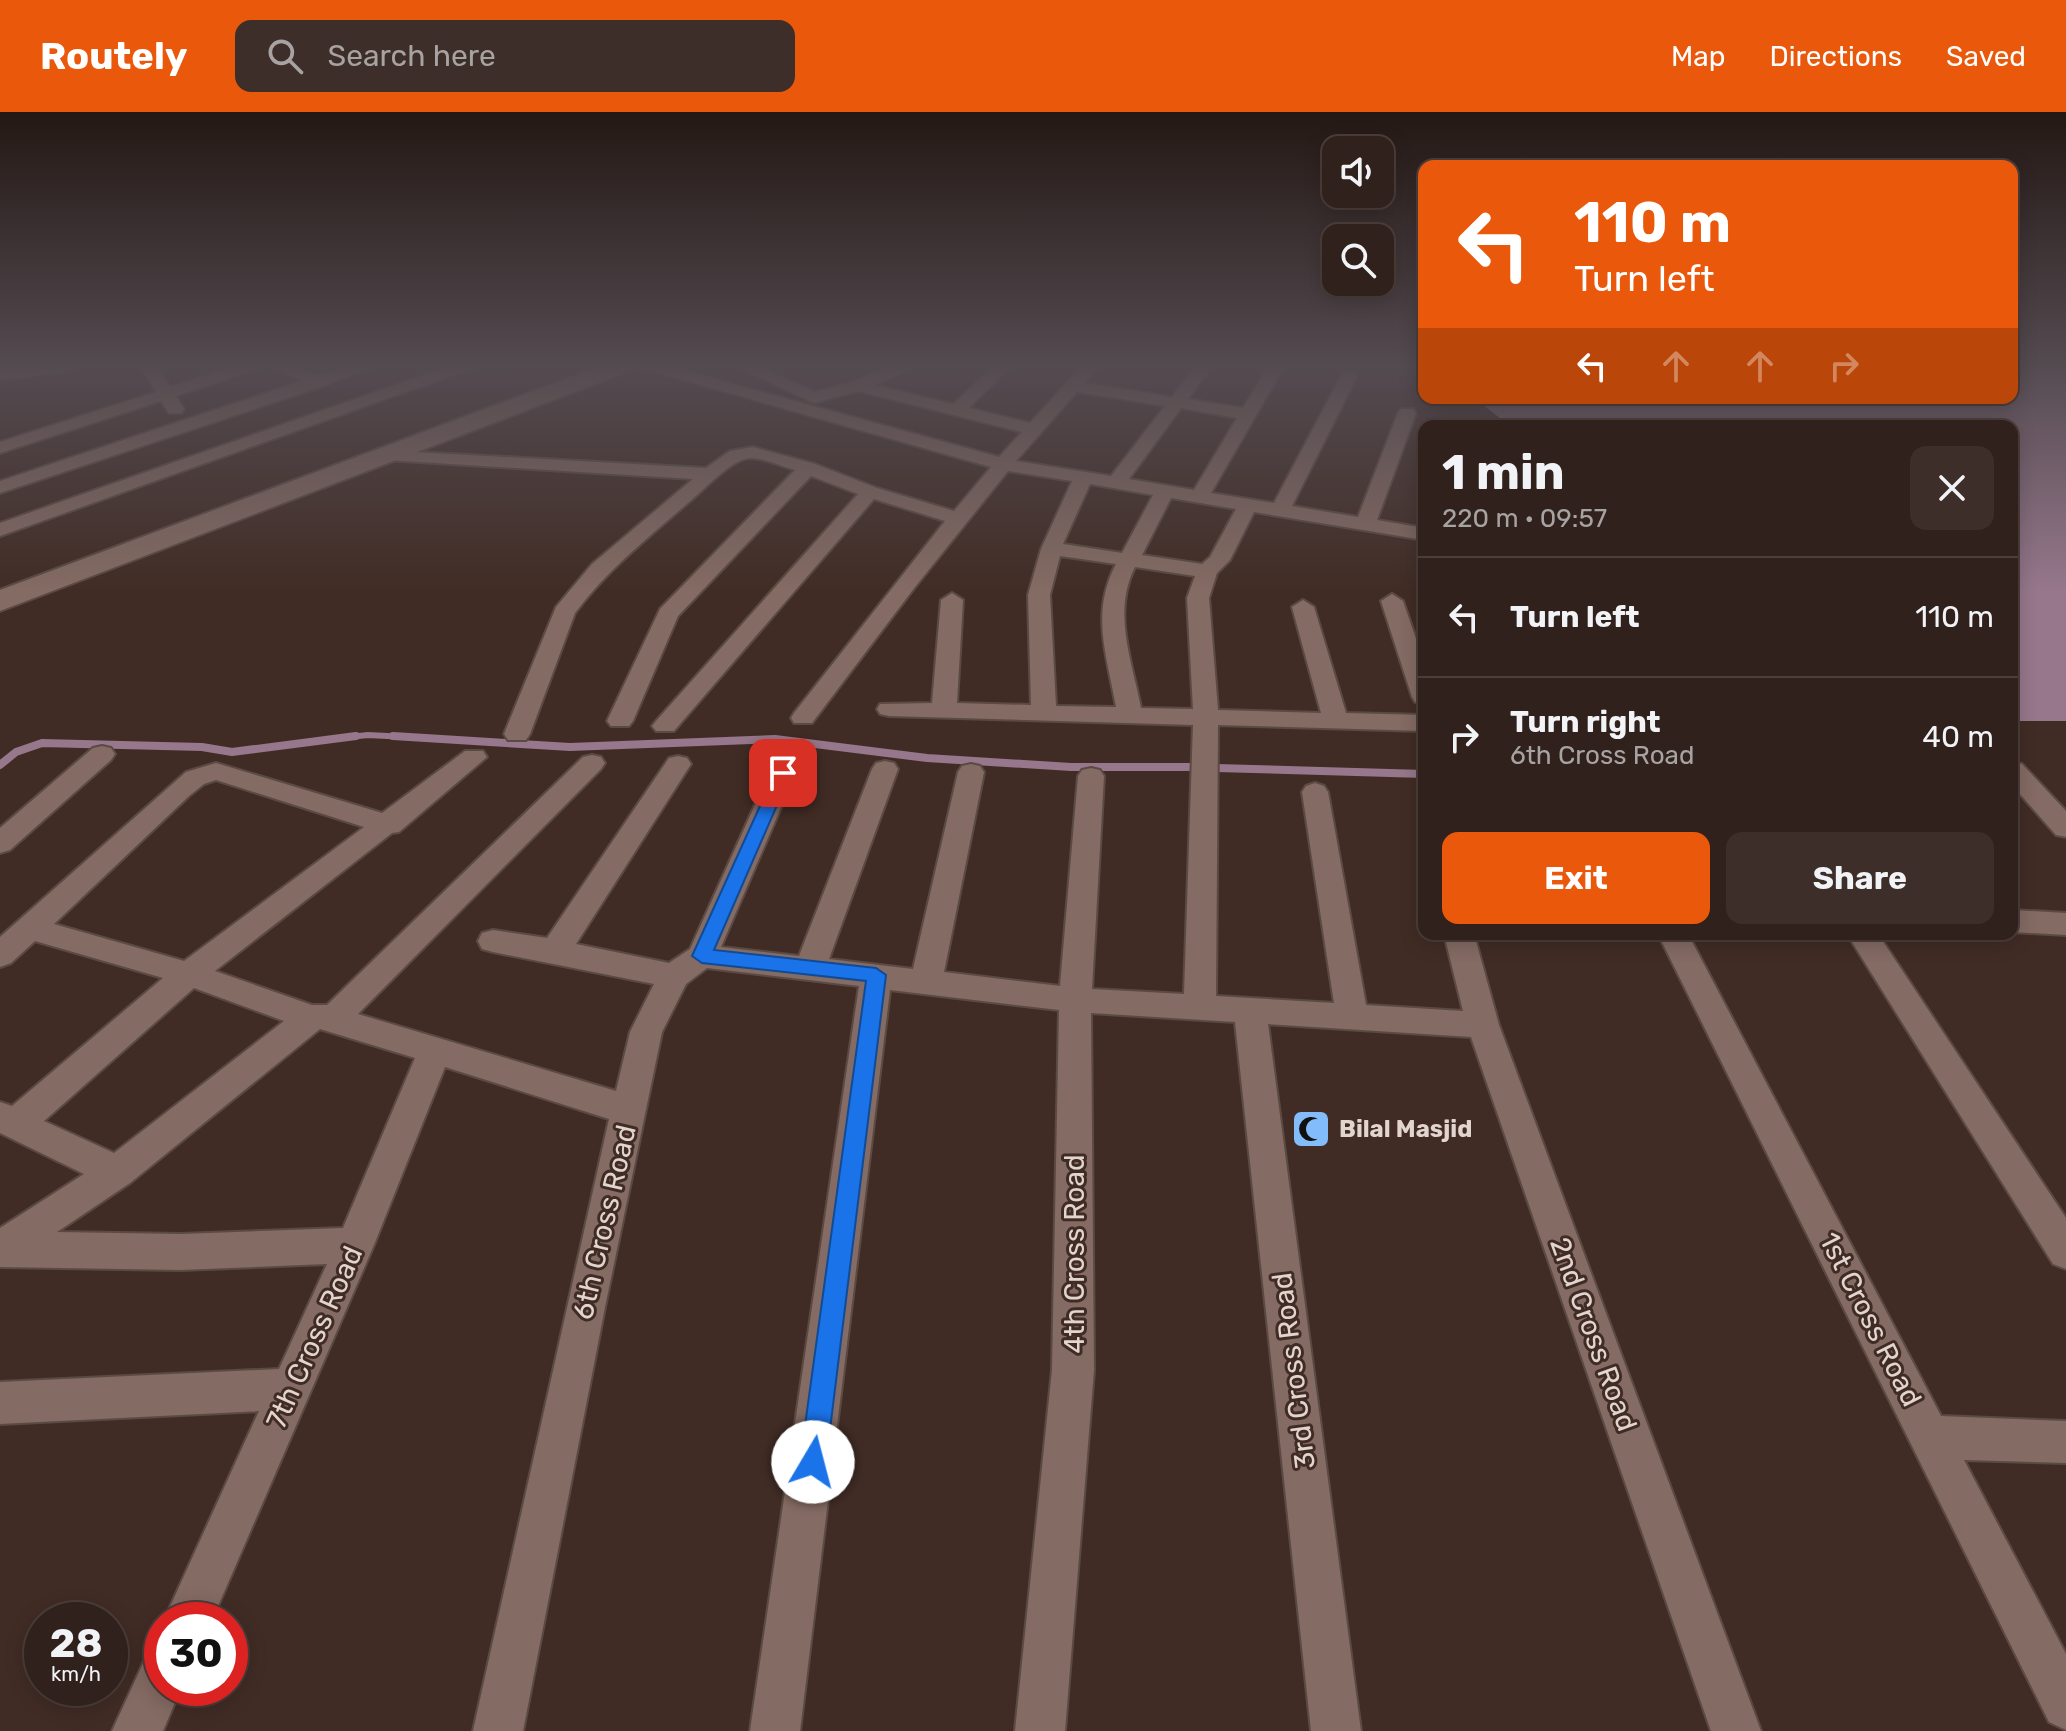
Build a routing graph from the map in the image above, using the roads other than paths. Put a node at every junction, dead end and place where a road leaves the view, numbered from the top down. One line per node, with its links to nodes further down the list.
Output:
1 (143, 441): 19 (street)
2 (195, 441): 13 (street)
3 (256, 441): 13 (street)
4 (393, 441): 32 (street)
5 (422, 441): 12 (street)
6 (919, 441): 14 (street)
7 (1021, 441): 14 (street)
8 (1148, 441): 18 (street)
9 (1232, 441): 22 (street)
10 (1316, 441): 24 (street)
11 (1397, 441): 26 (street)
12 (386, 454): 16 (street); 34 (street)
13 (207, 458): 27 (street)
14 (1002, 464): 17 (street); 25 (street)
15 (808, 468): 16 (street); 21 (street); 45 (street)
16 (710, 474): 48 (street)
17 (1083, 478): 18 (street); 29 (street)
18 (1116, 483): 20 (street)
19 (0, 487)
20 (1165, 491): 22 (street); 30 (street)
21 (870, 492): 25 (street); 47 (street)
22 (1199, 497): 23 (street)
23 (1248, 505): 24 (street); 31 (street)
24 (1280, 510): 26 (street)
25 (958, 519): 43 (street)
26 (1365, 524): 28 (street)
27 (0, 530)
28 (1418, 533)
29 (1051, 549): 30 (street); 40 (street)
30 (1131, 560): 31 (street); 41 (street)
31 (1207, 571): 42 (street)
32 (0, 588)
33 (952, 600): 39 (street)
34 (0, 601)
35 (1392, 601): 37 (street)
36 (1303, 607): 44 (street)
37 (1418, 679)
38 (889, 709): 39 (street)
39 (944, 710): 40 (street)
40 (1044, 713): 41 (street)
41 (1130, 715): 42 (street)
42 (1206, 717): 44 (street); 80 (street)
43 (803, 718)
44 (1336, 720): 46 (street)
45 (620, 721)
46 (1418, 723)
47 (665, 726)
48 (517, 734)
49 (794, 747): 74 (street, 6th Cross Road)
50 (102, 754): 63 (street)
51 (474, 757): 61 (street)
52 (592, 763): 83 (street)
53 (678, 764): 72 (street)
54 (885, 769): 75 (street)
55 (971, 772): 78 (street)
56 (1091, 776): 79 (street, 4th Cross Road)
57 (2018, 776): 60 (street)
58 (1315, 792): 82 (street)
59 (2018, 806): 60 (street)
60 (2046, 808): 62 (street)
61 (389, 825): 67 (street); 76 (street)
62 (2066, 828)
63 (0, 843)
64 (0, 921): 67 (street)
65 (2018, 921): 66 (street)
66 (2066, 924)
67 (30, 928): 73 (street); 76 (street)
68 (1461, 940): 84 (street, 2nd Cross Road)
69 (1676, 940): 93 (street, 1st Cross Road)
70 (1866, 940): 90 (street)
71 (493, 941): 72 (street)
72 (555, 951): 74 (street)
73 (0, 955)
74 (688, 966): 75 (street); 86 (street, 6th Cross Road)
75 (810, 968): 77 (street)
76 (189, 974): 83 (street); 87 (street)
77 (876, 975): 78 (street); 100 (street)
78 (926, 982): 79 (street)
79 (1075, 1000): 80 (street); 101 (street, 4th Cross Road)
80 (1200, 1008): 81 (street)
81 (1250, 1011): 82 (street); 102 (street, 3rd Cross Road)
82 (1352, 1017): 84 (street)
83 (322, 1019): 85 (street); 88 (street)
84 (1483, 1025): 103 (street, 2nd Cross Road)
85 (435, 1051): 86 (street); 89 (street, 7th Cross Road)
86 (629, 1110): 99 (street, 6th Cross Road)
87 (7, 1121): 88 (street)
88 (117, 1172): 89 (street)
89 (355, 1245): 91 (street, 7th Cross Road)
90 (2066, 1251)
91 (292, 1389): 92 (street); 95 (street, 7th Cross Road)
92 (0, 1403)
93 (1930, 1437): 94 (street); 96 (street, 1st Cross Road)
94 (2066, 1442)
95 (196, 1602)
96 (2066, 1705)
97 (148, 1706): 98 (street)
98 (137, 1731)
99 (498, 1731)
100 (775, 1731)
101 (1040, 1731)
102 (1336, 1731)
103 (1736, 1731)

